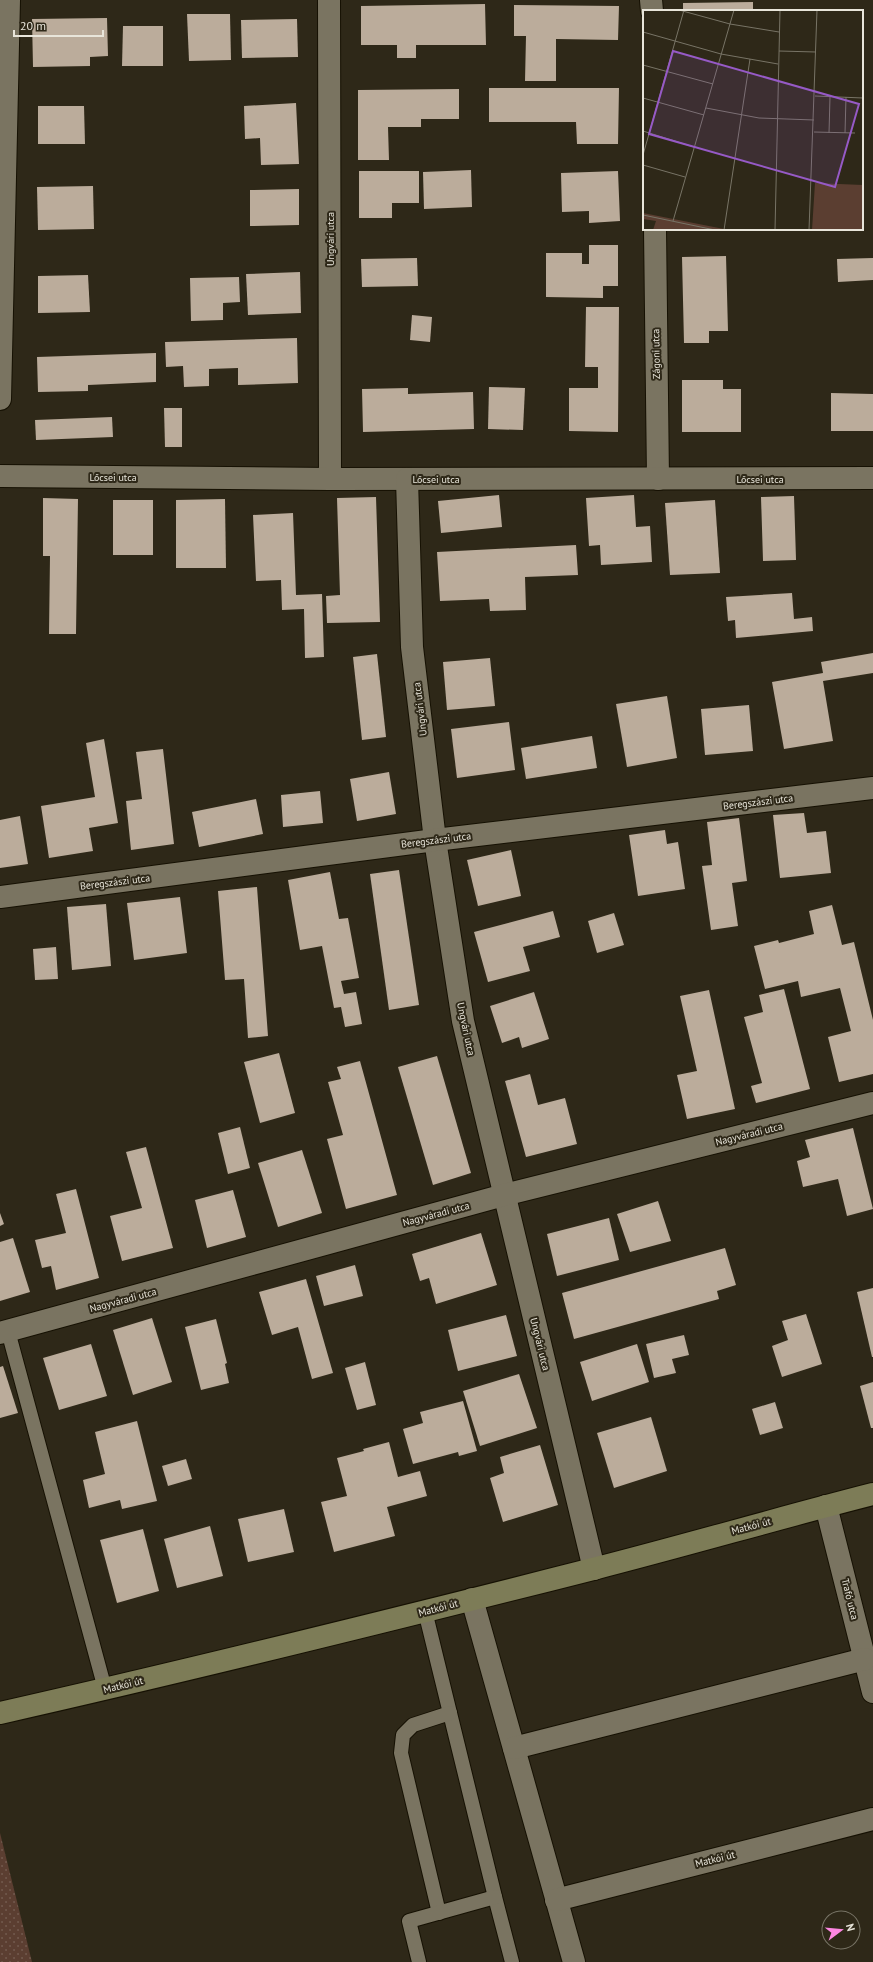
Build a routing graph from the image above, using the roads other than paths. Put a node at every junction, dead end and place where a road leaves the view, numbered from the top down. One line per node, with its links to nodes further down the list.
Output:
1 (9, 0): 6 (street)
2 (330, 0): 9 (street, Ungvári utca)
3 (651, 0): 4 (street)
4 (652, 10)
5 (655, 230): 11 (street, Zágoni utca)
6 (0, 399)
7 (0, 476): 9 (street, Lőcsei utca)
8 (873, 478): 11 (street, Lőcsei utca)
9 (330, 479): 10 (street, Lőcsei utca)
10 (407, 479): 11 (street, Lőcsei utca); 13 (street, Ungvári utca)
11 (658, 479)
12 (873, 788): 13 (street, Beregszászi utca)
13 (435, 840): 14 (street, Beregszászi utca); 16 (street, Ungvári utca)
14 (0, 897)
15 (873, 1103): 16 (street, Nagyváradi utca)
16 (504, 1195): 17 (street, Nagyváradi utca); 20 (street, Ungvári utca)
17 (4, 1332): 24 (lane)
18 (873, 1494): 19 (street, Matkói út)
19 (826, 1506): 20 (street, Matkói út); 23 (street, Trafó utca)
20 (594, 1569): 21 (street, Matkói út)
21 (472, 1599): 22 (street, Matkói út); 28 (street)
22 (426, 1611): 24 (street, Matkói út); 27 (lane)
23 (865, 1659): 25 (street, Trafó utca); 28 (street)
24 (105, 1689): 26 (street, Matkói út)
25 (873, 1692)
26 (0, 1713)
27 (450, 1713): 30 (lane); 32 (lane)
28 (514, 1748): 31 (street)
29 (873, 1819): 31 (street, Matkói út)
30 (495, 1898): 32 (lane); 34 (lane)
31 (556, 1900): 35 (street)
32 (439, 1912): 33 (lane)
33 (419, 1962)
34 (512, 1962)
35 (574, 1962)

